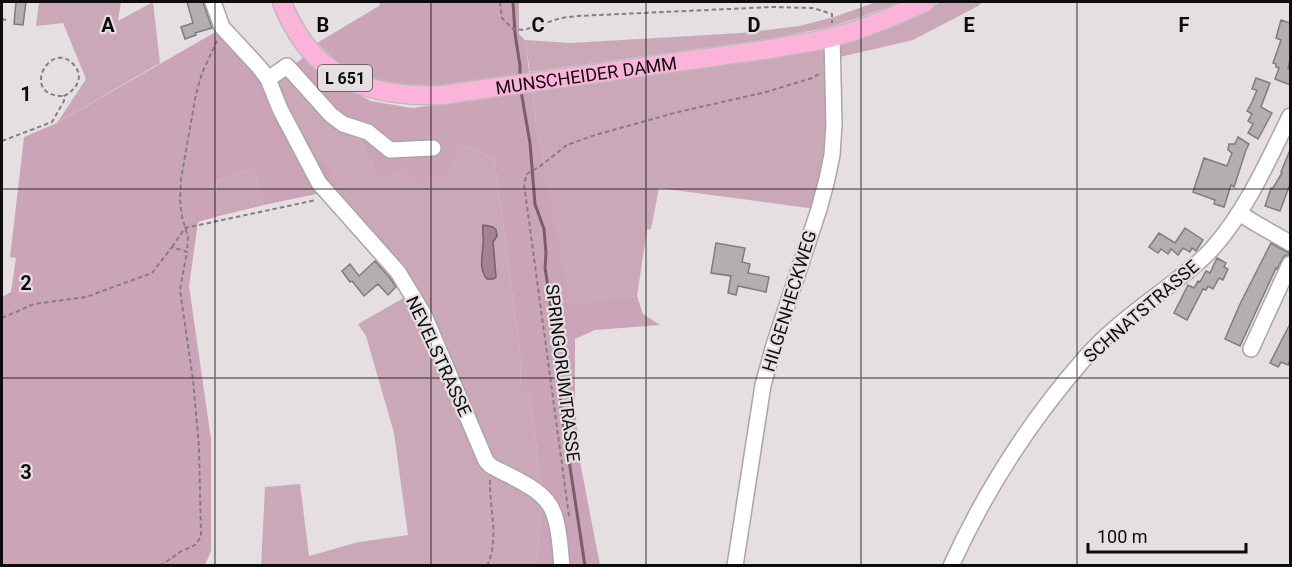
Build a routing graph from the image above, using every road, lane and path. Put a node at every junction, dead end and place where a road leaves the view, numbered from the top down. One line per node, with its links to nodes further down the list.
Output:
1 (213, 2): 8 (street, NEVELSTRASSE)
2 (282, 2): 9 (main road, MUNSCHEIDER DAMM / L 651)
3 (500, 2): 5 (path)
4 (925, 2): 9 (main road, MUNSCHEIDER DAMM / L 651)
5 (832, 14)
6 (2, 19): 7 (path)
7 (6, 20)
8 (222, 27): 11 (street, NEVELSTRASSE); 18 (path)
9 (832, 37): 10 (street, HILGENHECKWEG)
10 (832, 67): 26 (path, SPRINGORUMTRASSE); 30 (street, HILGENHECKWEG)
11 (268, 79): 15 (street); 16 (street, NEVELSTRASSE)
12 (64, 96): 12 (path); 14 (path)
13 (1290, 116): 17 (street, SCHNATSTRASSE)
14 (2, 141)
15 (433, 148)
16 (330, 197): 18 (path); 25 (street, NEVELSTRASSE)
17 (1239, 213): 19 (street); 31 (street, SCHNATSTRASSE)
18 (185, 228): 20 (path); 21 (path)
19 (1290, 243)
20 (172, 247): 21 (path); 23 (path)
21 (187, 252): 27 (path)
22 (1290, 264): 24 (street)
23 (2, 318)
24 (1251, 349)
25 (491, 466): 28 (path); 29 (street)
26 (570, 524)
27 (160, 566)
28 (488, 566)
29 (562, 566)
30 (735, 566)
31 (951, 566)

